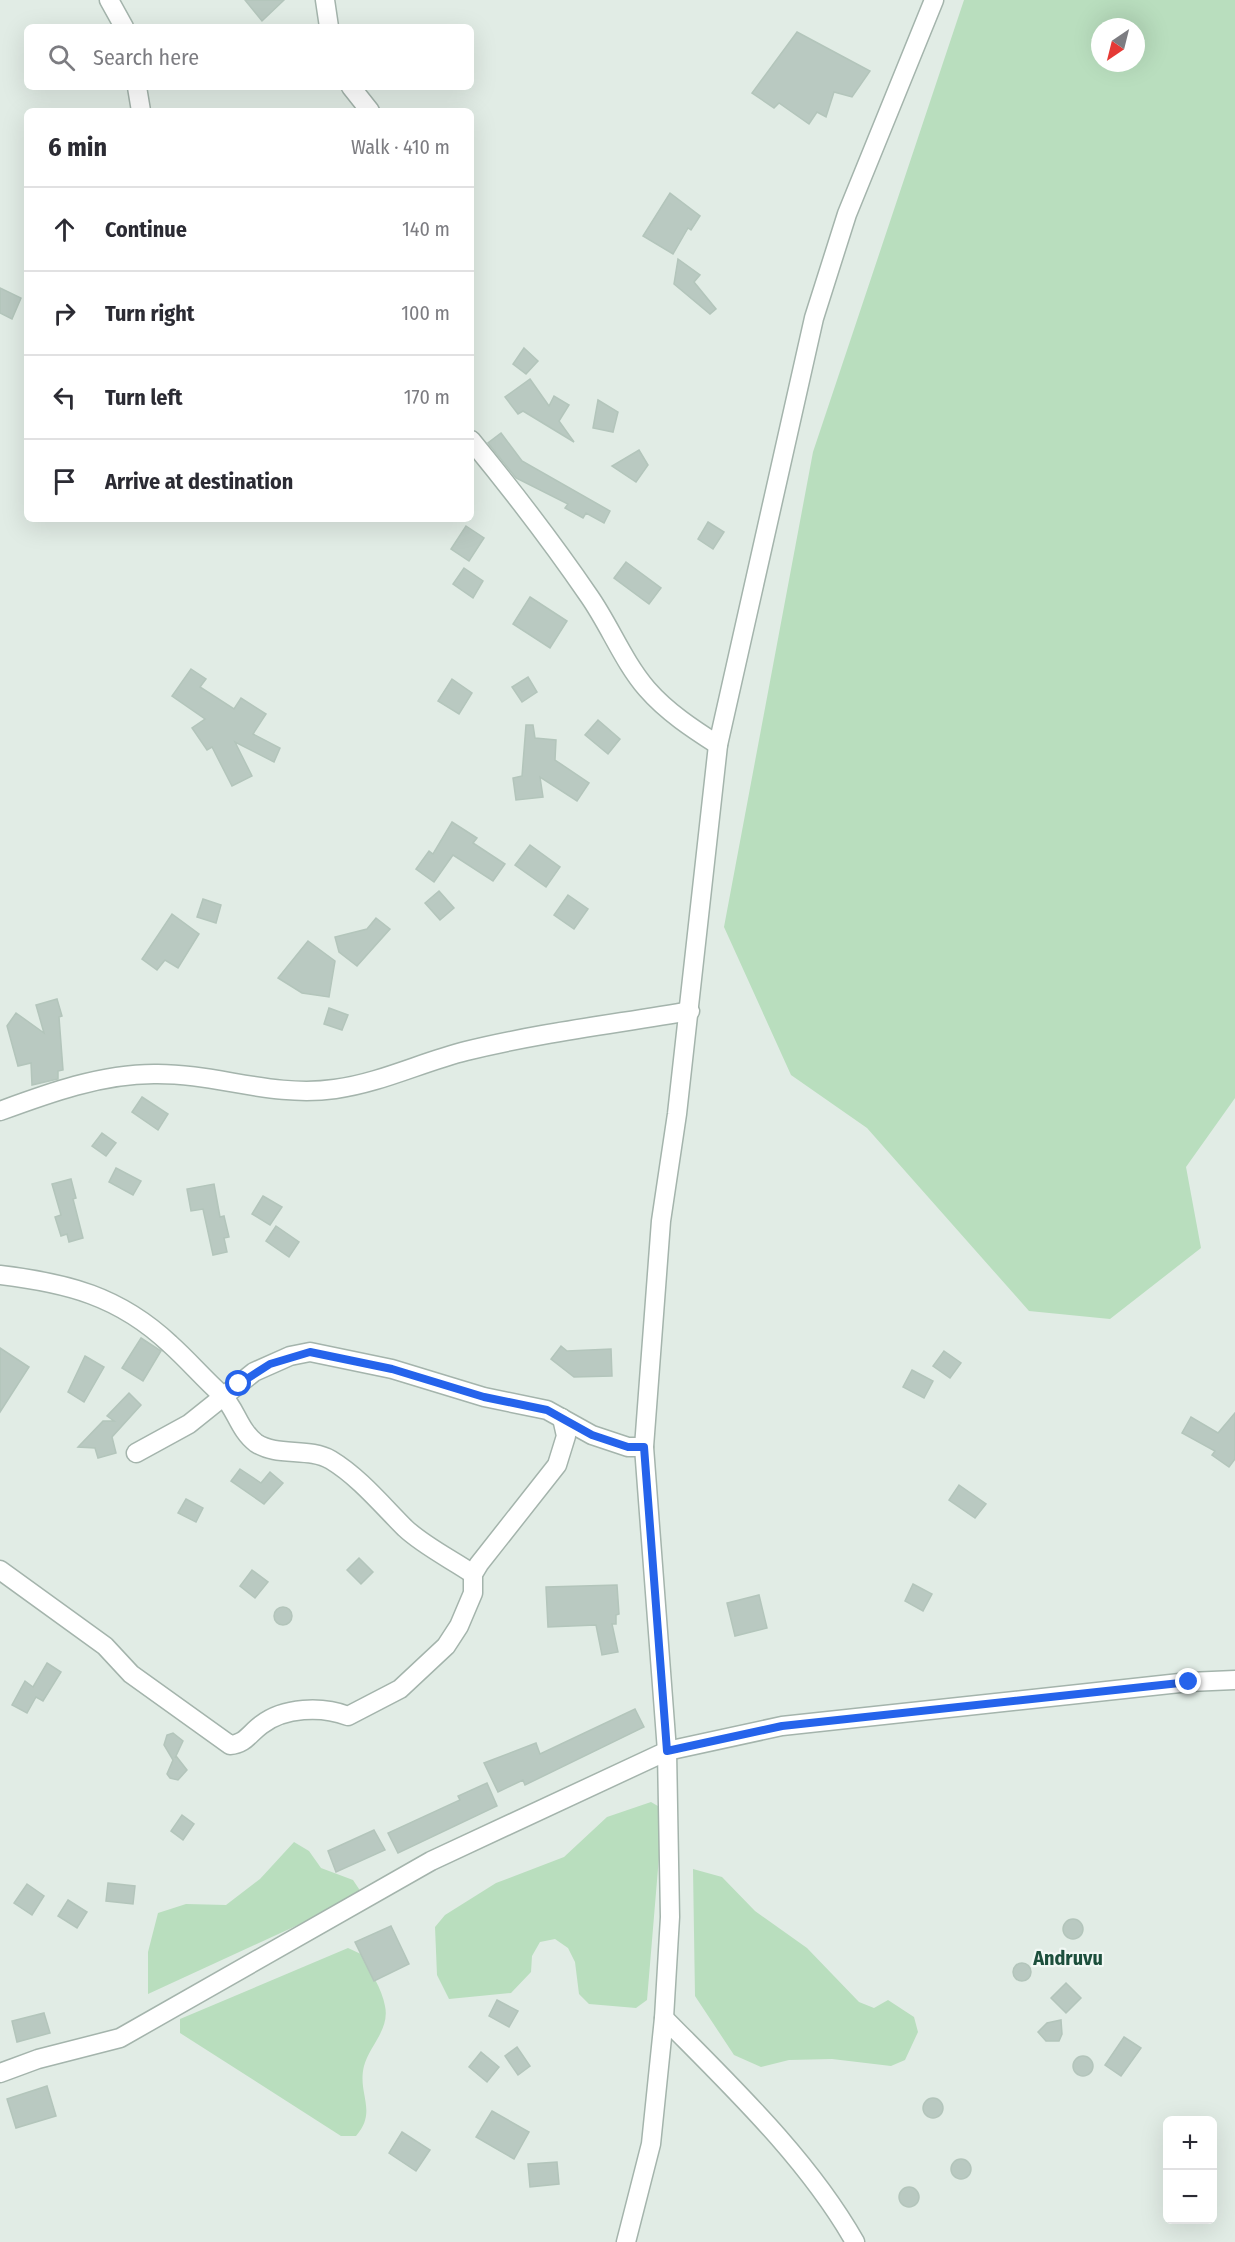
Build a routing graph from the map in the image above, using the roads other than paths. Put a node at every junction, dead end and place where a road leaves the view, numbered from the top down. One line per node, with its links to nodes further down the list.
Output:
1 (110, 0): 4 (street)
2 (325, 0): 5 (street)
3 (934, 0): 11 (street)
4 (122, 24)
5 (329, 24)
6 (138, 90): 8 (street)
7 (353, 90): 9 (street)
8 (140, 108)
9 (368, 108)
10 (474, 444): 11 (street)
11 (718, 745): 12 (street)
12 (690, 1011): 13 (street); 17 (street)
13 (0, 1111)
14 (0, 1275): 15 (street)
15 (224, 1397): 16 (street); 18 (street); 20 (street)
16 (562, 1418): 17 (street); 20 (street)
17 (644, 1447): 22 (street)
18 (136, 1453)
19 (0, 1570): 20 (street)
20 (473, 1574)
21 (1235, 1680): 22 (street)
22 (667, 1751): 23 (street); 24 (street)
23 (664, 2018): 25 (street); 26 (street)
24 (0, 2073)
25 (626, 2242)
26 (855, 2242)

